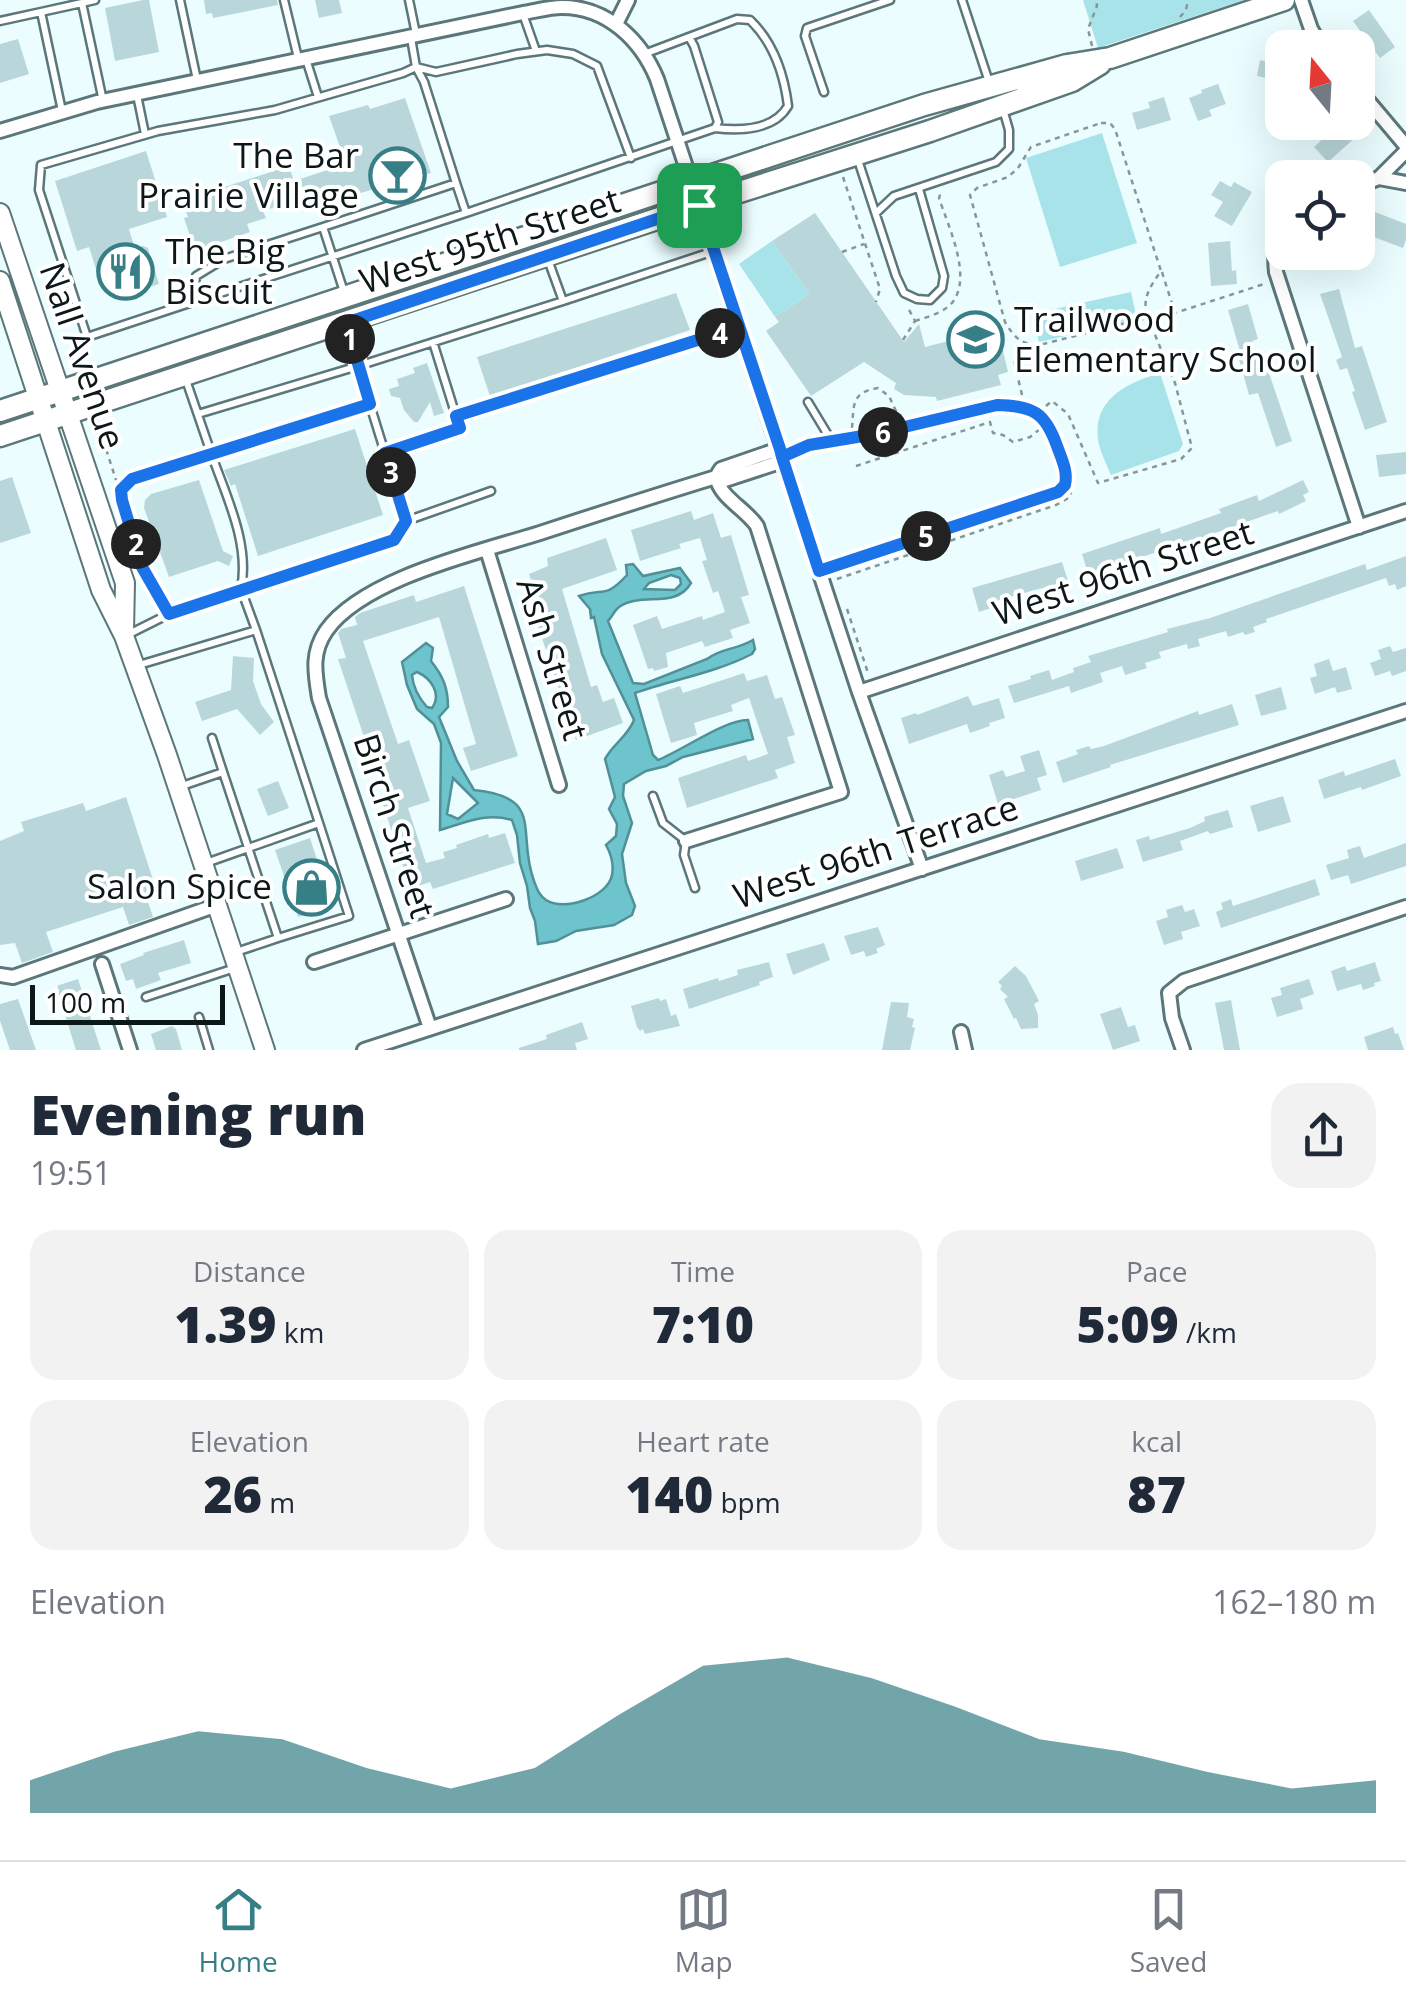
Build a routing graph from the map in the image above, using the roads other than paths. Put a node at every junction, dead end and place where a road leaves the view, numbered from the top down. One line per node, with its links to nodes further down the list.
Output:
1 (95, 0): 10 (lane)
2 (180, 0): 23 (lane)
3 (284, 0): 21 (lane)
4 (409, 0): 16 (lane)
5 (628, 0): 14 (street)
6 (890, 0): 25 (lane)
7 (962, 0): 24 (lane)
8 (1284, 0): 19 (main road, West 95th Street)
9 (1301, 0): 15 (street)
10 (82, 3): 11 (lane); 28 (lane)
11 (41, 12): 13 (lane); 31 (lane)
12 (523, 13): 14 (street); 16 (street); 18 (lane)
13 (0, 20)
14 (616, 24): 20 (street)
15 (1312, 30)
16 (413, 36): 21 (street); 22 (lane)
17 (689, 37): 20 (lane); 32 (lane); 32 (lane)
18 (536, 51): 22 (lane); 38 (lane)
19 (1101, 52): 24 (main road, West 95th Street); 29 (main road, West 95th Street)
20 (644, 54): 35 (street)
21 (302, 59): 23 (street); 27 (lane)
22 (416, 67): 27 (lane); 43 (lane)
23 (198, 81): 26 (street)
24 (990, 86): 29 (lane); 41 (main road, West 95th Street)
25 (824, 92)
26 (137, 94): 28 (street); 34 (lane)
27 (318, 97): 34 (lane)
28 (103, 101): 31 (street)
29 (1002, 106): 37 (main road, West 95th Street); 44 (lane)
30 (1375, 110): 36 (street)
31 (62, 112): 33 (street)
32 (716, 125): 35 (lane)
33 (0, 131)
34 (145, 134): 57 (lane)
35 (677, 140): 38 (lane); 41 (street)
36 (1406, 148): 39 (street)
37 (857, 150): 45 (main road, West 95th Street); 48 (lane)
38 (631, 158): 47 (lane)
39 (1380, 178): 40 (street); 42 (street)
40 (1375, 180)
41 (691, 182): 45 (street); 55 (main road, West 95th Street)
42 (1406, 183)
43 (456, 184): 47 (lane); 49 (lane)
44 (920, 189): 48 (lane); 48 (lane)
45 (699, 205): 50 (street); 52 (main road, West 95th Street)
46 (0, 213): 63 (main road, Nall Avenue)
47 (466, 213): 51 (lane)
48 (876, 214)
49 (322, 227): 51 (lane); 57 (lane)
50 (714, 251): 56 (lane); 59 (street)
51 (332, 256): 55 (lane); 57 (lane)
52 (546, 256): 56 (lane); 58 (main road, West 95th Street)
53 (1276, 270): 79 (street)
54 (0, 282): 63 (main road, Nall Avenue)
55 (346, 296): 63 (main road, West 95th Street)
56 (563, 301): 60 (lane)
57 (193, 302)
58 (346, 323): 61 (lane); 62 (main road, West 95th Street)
59 (739, 327): 68 (lane); 74 (street)
60 (433, 342): 61 (lane); 68 (lane)
61 (358, 366): 65 (lane); 67 (lane)
62 (185, 376): 67 (lane); 69 (main road, West 95th Street)
63 (50, 394): 66 (main road, West 95th Street); 69 (main road, Nall Avenue)
64 (808, 402): 71 (lane)
65 (370, 404): 72 (lane); 73 (lane)
66 (0, 411)
67 (198, 414): 72 (lane)
68 (456, 416): 73 (lane)
69 (57, 418): 70 (main road, West 95th Street); 85 (main road, Nall Avenue)
70 (0, 436)
71 (831, 440): 74 (lane); 81 (lane)
72 (212, 453): 82 (lane); 83 (lane)
73 (385, 453): 78 (lane)
74 (781, 456): 75 (street); 81 (street)
75 (716, 476): 80 (street); 95 (street)
76 (490, 491): 78 (lane)
77 (1406, 512): 79 (street, West 96th Street)
78 (406, 521): 82 (lane)
79 (1359, 527): 87 (street, West 96th Street)
80 (488, 550): 91 (street, Ash Street); 103 (street, Birch Street)
81 (819, 571): 87 (street)
82 (241, 589): 83 (lane); 84 (lane)
83 (169, 614): 85 (lane)
84 (256, 630): 86 (lane); 94 (lane)
85 (124, 636): 86 (main road, Nall Avenue)
86 (134, 666): 92 (main road, Nall Avenue)
87 (859, 692): 98 (street)
88 (1406, 712): 98 (street, West 96th Terrace)
89 (212, 738): 90 (lane)
90 (223, 772): 92 (lane); 96 (lane)
91 (558, 785)
92 (177, 787): 97 (main road, Nall Avenue)
93 (654, 796): 95 (lane)
94 (319, 824): 96 (lane); 104 (lane)
95 (686, 841): 99 (lane)
96 (249, 849): 97 (lane); 104 (lane)
97 (203, 864): 101 (main road, Nall Avenue)
98 (922, 869): 111 (street, West 96th Terrace)
99 (695, 888)
100 (506, 898): 103 (street)
101 (217, 906): 105 (main road, Nall Avenue); 108 (street)
102 (1406, 908): 118 (street)
103 (399, 935): 106 (street); 111 (street, Birch Street)
104 (278, 938): 105 (lane)
105 (235, 960): 109 (lane); 115 (main road, Nall Avenue)
106 (314, 962)
107 (102, 964): 113 (street)
108 (0, 975)
109 (146, 997)
110 (198, 1017): 114 (lane)
111 (430, 1028): 116 (street, West 96th Terrace)
112 (962, 1032): 117 (street)
113 (130, 1050)
114 (209, 1050)
115 (265, 1050)
116 (364, 1050)
117 (965, 1050)
118 (1182, 1050)

